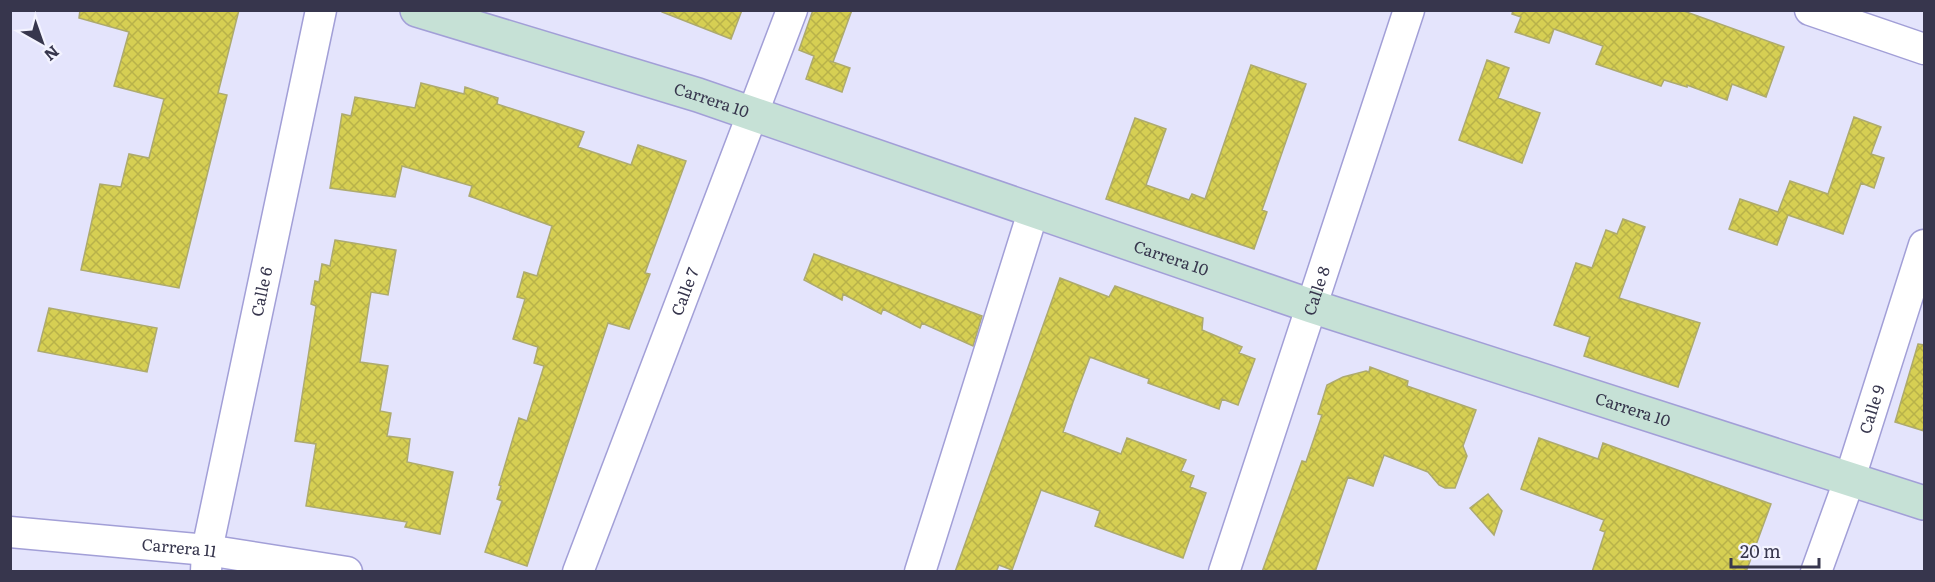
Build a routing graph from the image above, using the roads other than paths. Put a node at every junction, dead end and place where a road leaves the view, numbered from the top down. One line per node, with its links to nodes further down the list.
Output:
1 (321, 10): 14 (street, Calle 6)
2 (417, 10): 7 (street, Carrera 10)
3 (792, 10): 7 (street, Calle 7)
4 (1409, 10): 10 (street, Calle 8)
5 (1810, 10): 6 (street)
6 (1924, 49)
7 (752, 114): 8 (street, Carrera 10); 16 (street, Calle 7)
8 (1033, 212): 10 (street, Carrera 10); 17 (street)
9 (1924, 245): 11 (street, Calle 9)
10 (1311, 306): 11 (street, Carrera 10); 18 (street, Calle 8)
11 (1850, 478): 12 (street, Carrera 10); 19 (street, Calle 9)
12 (1924, 502)
13 (10, 532): 14 (street, Carrera 11)
14 (207, 561): 15 (street, Carrera 11)
15 (347, 572)
16 (578, 572)
17 (920, 572)
18 (1224, 572)
19 (1816, 572)

